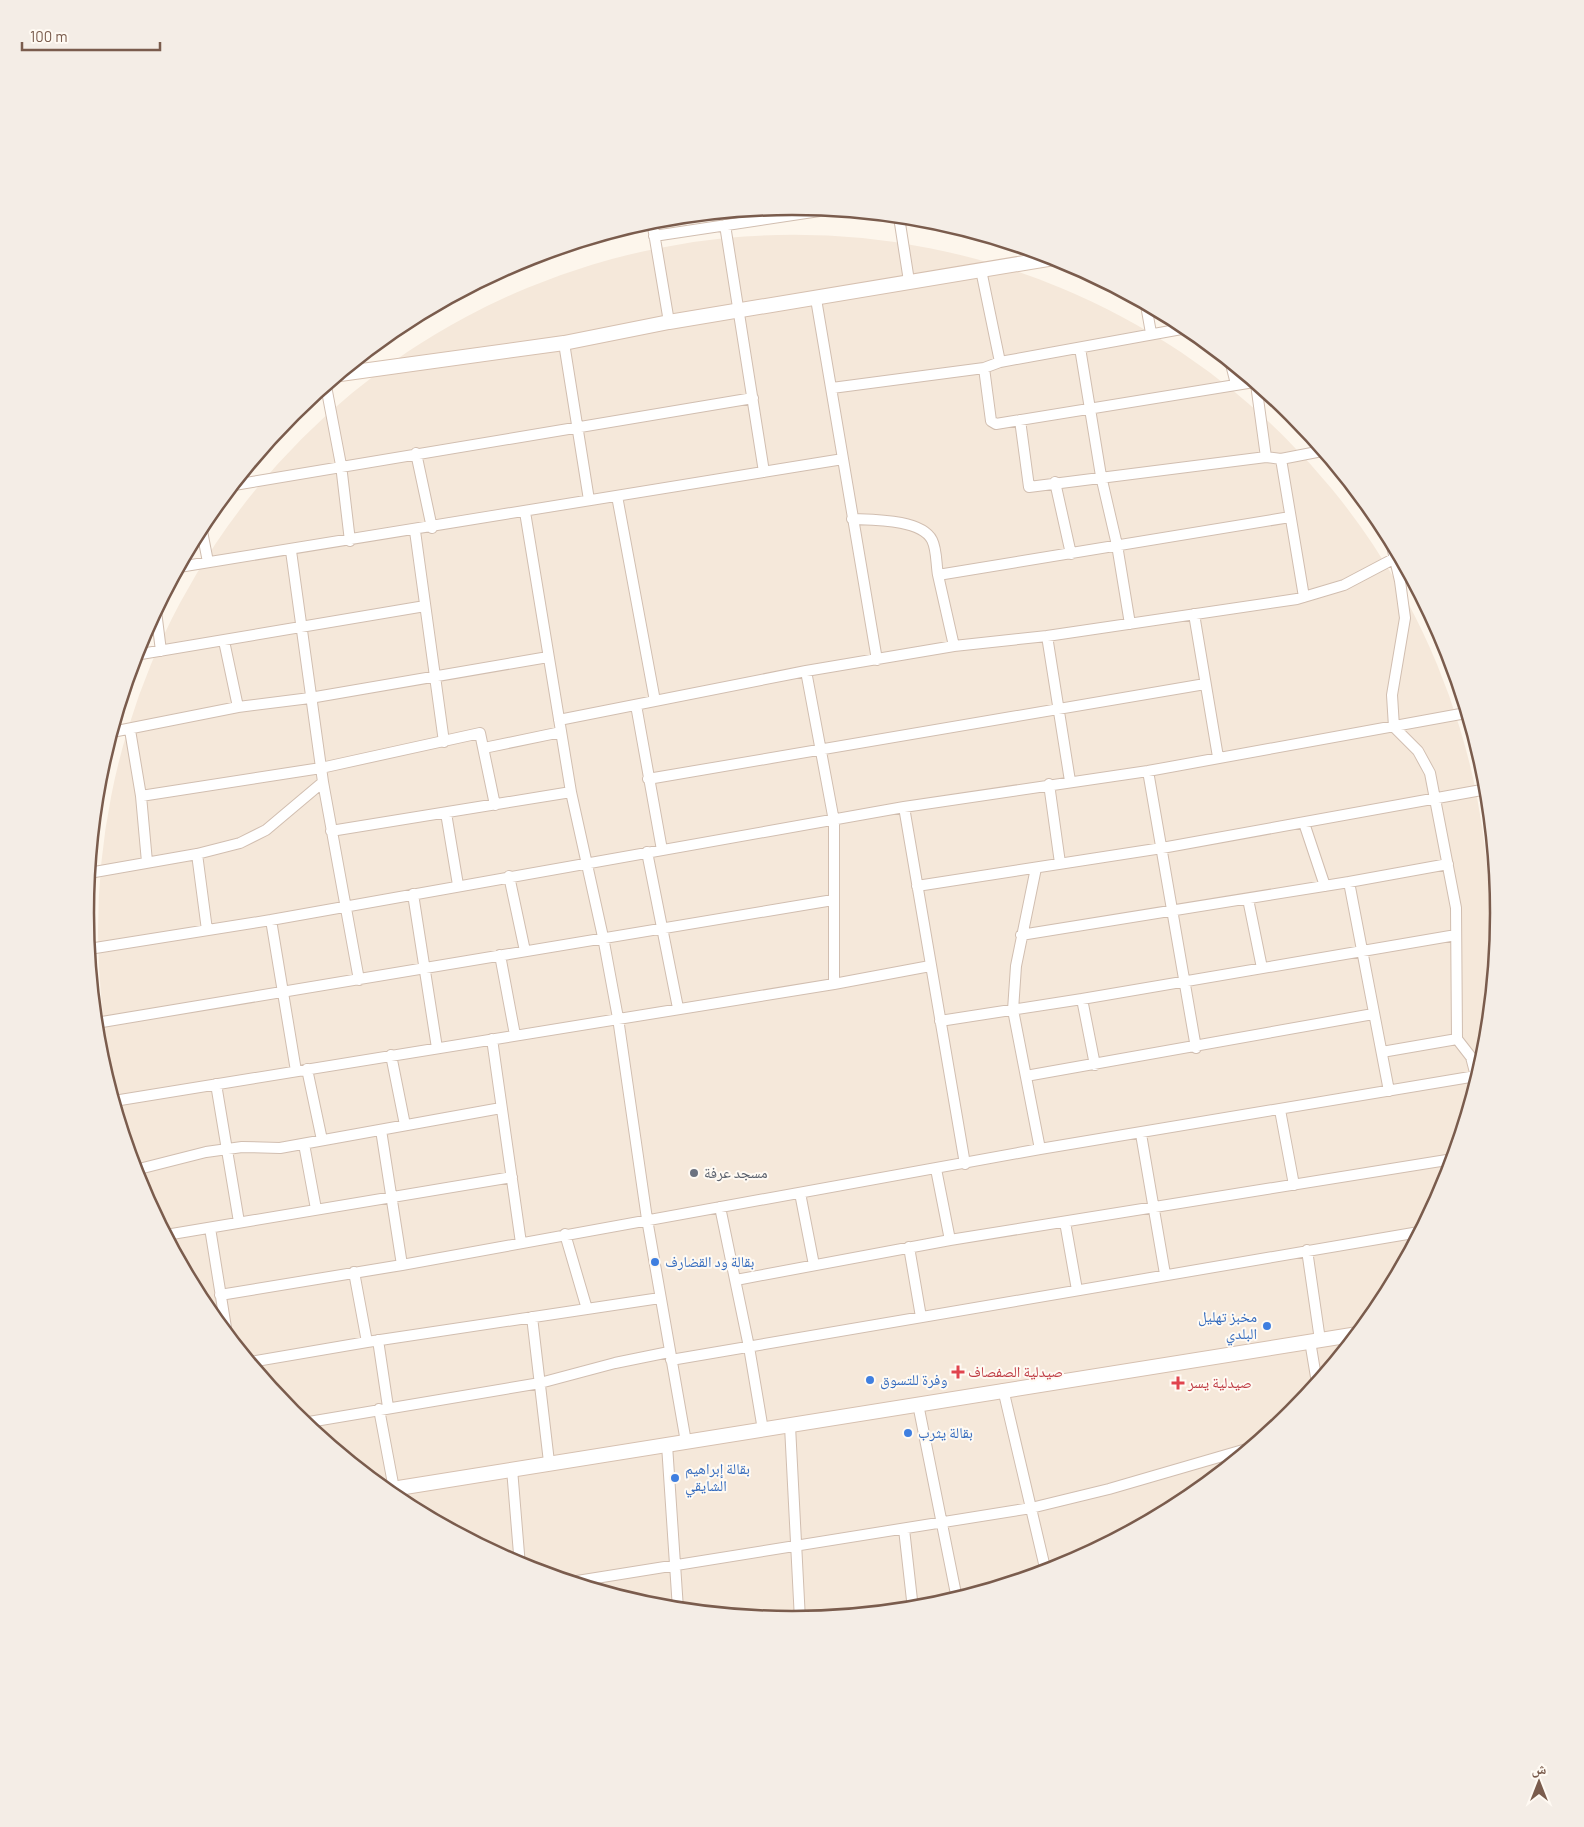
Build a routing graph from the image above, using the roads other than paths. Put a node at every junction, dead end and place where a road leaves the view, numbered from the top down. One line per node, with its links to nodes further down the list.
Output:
1 (790, 215): 3 (street)
2 (900, 224): 8 (street)
3 (725, 225): 5 (street); 10 (street)
4 (653, 230): 5 (street)
5 (654, 236): 12 (street)
6 (1039, 261): 7 (street)
7 (982, 270): 8 (street); 17 (street)
8 (909, 282): 9 (street)
9 (816, 298): 10 (street); 23 (street)
10 (739, 310): 12 (street); 26 (street)
11 (1147, 313): 14 (street)
12 (670, 322): 15 (street)
13 (1175, 330): 14 (street)
14 (1151, 333): 16 (street)
15 (564, 343): 19 (street); 29 (street)
16 (1080, 348): 17 (street); 27 (street)
17 (1000, 362): 18 (street)
18 (984, 368): 23 (street); 28 (street)
19 (352, 372)
20 (1233, 374): 21 (street)
21 (1236, 384): 22 (street); 27 (street)
22 (1245, 384)
23 (832, 388): 33 (street)
24 (327, 393): 35 (street)
25 (1257, 393): 32 (street)
26 (753, 398): 29 (street); 36 (street)
27 (1090, 410): 28 (street); 37 (street)
28 (1020, 420): 38 (street)
29 (577, 427): 31 (street); 41 (street)
30 (1316, 452): 34 (street)
31 (416, 453): 35 (street); 45 (street)
32 (1266, 457): 34 (street); 37 (street)
33 (843, 459): 36 (street); 44 (street)
34 (1280, 459): 43 (street)
35 (342, 465): 39 (street); 48 (street)
36 (764, 472): 40 (street)
37 (1100, 476): 38 (street); 49 (street)
38 (1055, 482): 51 (street)
39 (242, 484)
40 (617, 496): 41 (street); 74 (street)
41 (589, 500): 42 (street)
42 (524, 512): 45 (street); 68 (street)
43 (1290, 517): 49 (street); 57 (street)
44 (852, 519): 56 (street); 69 (street)
45 (432, 528): 46 (street)
46 (415, 531): 48 (street); 58 (street)
47 (203, 538): 53 (street)
48 (350, 541): 50 (street)
49 (1117, 545): 51 (street); 61 (street)
50 (291, 551): 53 (street); 62 (street)
51 (1071, 554): 56 (street)
52 (1393, 558): 57 (street)
53 (208, 562): 55 (street)
54 (1397, 564): 80 (street)
55 (186, 566)
56 (938, 575): 65 (street)
57 (1304, 597): 59 (street)
58 (425, 606): 62 (street); 71 (street)
59 (1194, 614): 61 (street); 72 (street)
60 (157, 623): 66 (street)
61 (1130, 624): 63 (street)
62 (302, 628): 64 (street); 73 (street)
63 (1047, 636): 65 (street); 77 (street)
64 (224, 641): 66 (street); 76 (street)
65 (954, 646): 69 (street)
66 (161, 651): 67 (street)
67 (144, 654)
68 (548, 657): 71 (street); 79 (street)
69 (877, 660): 70 (street)
70 (806, 671): 74 (street); 86 (street)
71 (436, 675): 73 (street); 84 (street)
72 (1205, 684): 77 (street); 87 (street)
73 (310, 698): 76 (street); 88 (street)
74 (655, 701): 75 (street)
75 (636, 705): 79 (street); 90 (street)
76 (238, 707): 81 (street)
77 (1058, 708): 86 (street); 91 (street)
78 (1460, 714): 80 (street)
79 (559, 720): 83 (street)
80 (1394, 727): 87 (street); 97 (street)
81 (130, 730): 82 (street); 96 (street)
82 (119, 731)
83 (561, 732): 85 (street); 95 (street)
84 (444, 742): 85 (street); 88 (street)
85 (484, 748): 98 (street)
86 (822, 748): 90 (street); 101 (street)
87 (1218, 756): 89 (street)
88 (321, 768): 92 (street); 96 (street)
89 (1148, 770): 91 (street); 104 (street)
90 (648, 779): 105 (street)
91 (1070, 781): 93 (street)
92 (323, 782): 103 (street); 107 (street)
93 (1049, 784): 99 (street); 110 (street)
94 (1479, 791): 97 (street)
95 (570, 792): 98 (street); 109 (street)
96 (141, 796): 108 (street)
97 (1434, 800): 102 (street); 111 (street)
98 (494, 805): 100 (street)
99 (904, 807): 101 (street); 117 (street)
100 (446, 813): 103 (street); 116 (street)
101 (834, 821): 105 (street); 121 (street)
102 (1304, 822): 104 (street); 118 (street)
103 (331, 831): 122 (street)
104 (1162, 848): 110 (street); 123 (street)
105 (662, 850): 106 (street)
106 (647, 852): 109 (street); 125 (street)
107 (197, 854): 108 (street); 126 (street)
108 (147, 862): 113 (street)
109 (587, 862): 114 (street); 129 (street)
110 (1060, 863): 112 (street)
111 (1448, 864): 115 (street); 128 (street)
112 (1036, 868): 117 (street); 127 (street)
113 (95, 872)
114 (509, 876): 116 (street); 131 (street)
115 (1349, 882): 118 (street); 132 (street)
116 (458, 885): 119 (street)
117 (917, 886): 134 (street)
118 (1325, 886): 120 (street)
119 (413, 894): 122 (street); 135 (street)
120 (1248, 899): 123 (street); 136 (street)
121 (833, 900): 125 (street); 139 (street)
122 (344, 906): 124 (street); 137 (street)
123 (1172, 912): 127 (street); 138 (street)
124 (271, 920): 126 (street); 140 (street)
125 (661, 928): 129 (street); 142 (street)
126 (208, 930): 130 (street)
127 (1021, 935): 143 (street)
128 (1456, 935): 132 (street); 150 (street)
129 (603, 937): 131 (street); 145 (street)
130 (95, 948)
131 (525, 951): 133 (street)
132 (1360, 952): 136 (street); 144 (street)
133 (500, 955): 135 (street); 148 (street)
134 (930, 966): 139 (street); 146 (street)
135 (424, 968): 137 (street); 151 (street)
136 (1262, 968): 138 (street)
137 (359, 980): 140 (street)
138 (1184, 982): 141 (street); 152 (street)
139 (834, 984): 142 (street)
140 (282, 994): 147 (street); 158 (street)
141 (1082, 999): 143 (street); 155 (street)
142 (678, 1008): 145 (street)
143 (1013, 1010): 146 (street); 159 (street)
144 (1373, 1014): 152 (street); 153 (street)
145 (618, 1018): 148 (street); 184 (street)
146 (940, 1020): 174 (street)
147 (103, 1022)
148 (515, 1035): 149 (street)
149 (492, 1039): 151 (street); 164 (street)
150 (1457, 1039): 153 (street); 156 (street)
151 (437, 1048): 154 (street)
152 (1196, 1048): 155 (street)
153 (1382, 1052): 162 (street)
154 (391, 1055): 157 (street); 166 (street)
155 (1095, 1065): 159 (street)
156 (1473, 1066)
157 (308, 1069): 158 (street); 169 (street)
158 (296, 1071): 161 (street)
159 (1026, 1076): 172 (street)
160 (1470, 1079): 162 (street)
161 (216, 1084): 163 (street); 171 (street)
162 (1389, 1091): 165 (street)
163 (120, 1100)
164 (501, 1108): 166 (street); 177 (street)
165 (1280, 1110): 168 (street); 178 (street)
166 (405, 1125): 167 (street)
167 (381, 1130): 169 (street); 180 (street)
168 (1141, 1134): 172 (street); 182 (street)
169 (322, 1140): 170 (street)
170 (304, 1144): 171 (street); 183 (street)
171 (226, 1149): 175 (street); 185 (street)
172 (1040, 1149): 174 (street)
173 (1445, 1160): 178 (street)
174 (965, 1164): 176 (street)
175 (142, 1168)
176 (936, 1169): 179 (street); 191 (street)
177 (512, 1176): 180 (street); 192 (street)
178 (1294, 1185): 182 (street)
179 (800, 1193): 181 (street); 196 (street)
180 (391, 1196): 183 (street); 195 (street)
181 (720, 1207): 184 (street); 199 (street)
182 (1153, 1208): 186 (street); 198 (street)
183 (316, 1209): 185 (street)
184 (647, 1219): 190 (street); 202 (street)
185 (239, 1222): 187 (street)
186 (1066, 1222): 191 (street); 200 (street)
187 (210, 1228): 189 (street); 201 (street)
188 (1412, 1233): 194 (street)
189 (172, 1234)
190 (565, 1234): 192 (street); 203 (street)
191 (950, 1240): 193 (street)
192 (521, 1243): 195 (street)
193 (909, 1247): 196 (street); 205 (street)
194 (1306, 1250): 198 (street); 209 (street)
195 (402, 1265): 197 (street)
196 (814, 1266): 199 (street)
197 (354, 1272): 201 (street); 210 (street)
198 (1165, 1274): 200 (street)
199 (736, 1280): 211 (street)
200 (1078, 1290): 205 (street)
201 (220, 1295): 206 (street)
202 (660, 1298): 203 (street); 212 (street)
203 (587, 1309): 204 (street)
204 (532, 1317): 208 (street); 215 (street)
205 (921, 1317): 211 (street)
206 (224, 1320)
207 (1349, 1335): 209 (street)
208 (378, 1340): 210 (street); 218 (street)
209 (1315, 1340): 214 (street); 216 (street)
210 (367, 1342): 213 (street)
211 (749, 1347): 212 (street); 221 (street)
212 (670, 1356): 215 (street); 222 (street)
213 (256, 1361)
214 (1317, 1374)
215 (540, 1383): 218 (street); 225 (street)
216 (1003, 1389): 217 (street); 229 (street)
217 (918, 1404): 220 (street); 230 (street)
218 (384, 1408): 219 (street); 227 (street)
219 (313, 1421)
220 (790, 1426): 221 (street); 232 (street)
221 (763, 1430): 222 (street)
222 (686, 1442): 223 (street)
223 (667, 1445): 225 (street); 234 (street)
224 (1234, 1453): 229 (street)
225 (549, 1462): 226 (street)
226 (512, 1469): 228 (street); 233 (street)
227 (390, 1483)
228 (397, 1489)
229 (1031, 1508): 230 (street); 235 (street)
230 (943, 1523): 231 (street); 237 (street)
231 (904, 1529): 232 (street); 238 (street)
232 (797, 1545): 234 (street); 240 (street)
233 (519, 1556)
234 (675, 1564): 236 (street); 239 (street)
235 (1044, 1564)
236 (584, 1580)
237 (956, 1592)
238 (911, 1601)
239 (678, 1602)
240 (800, 1612)

